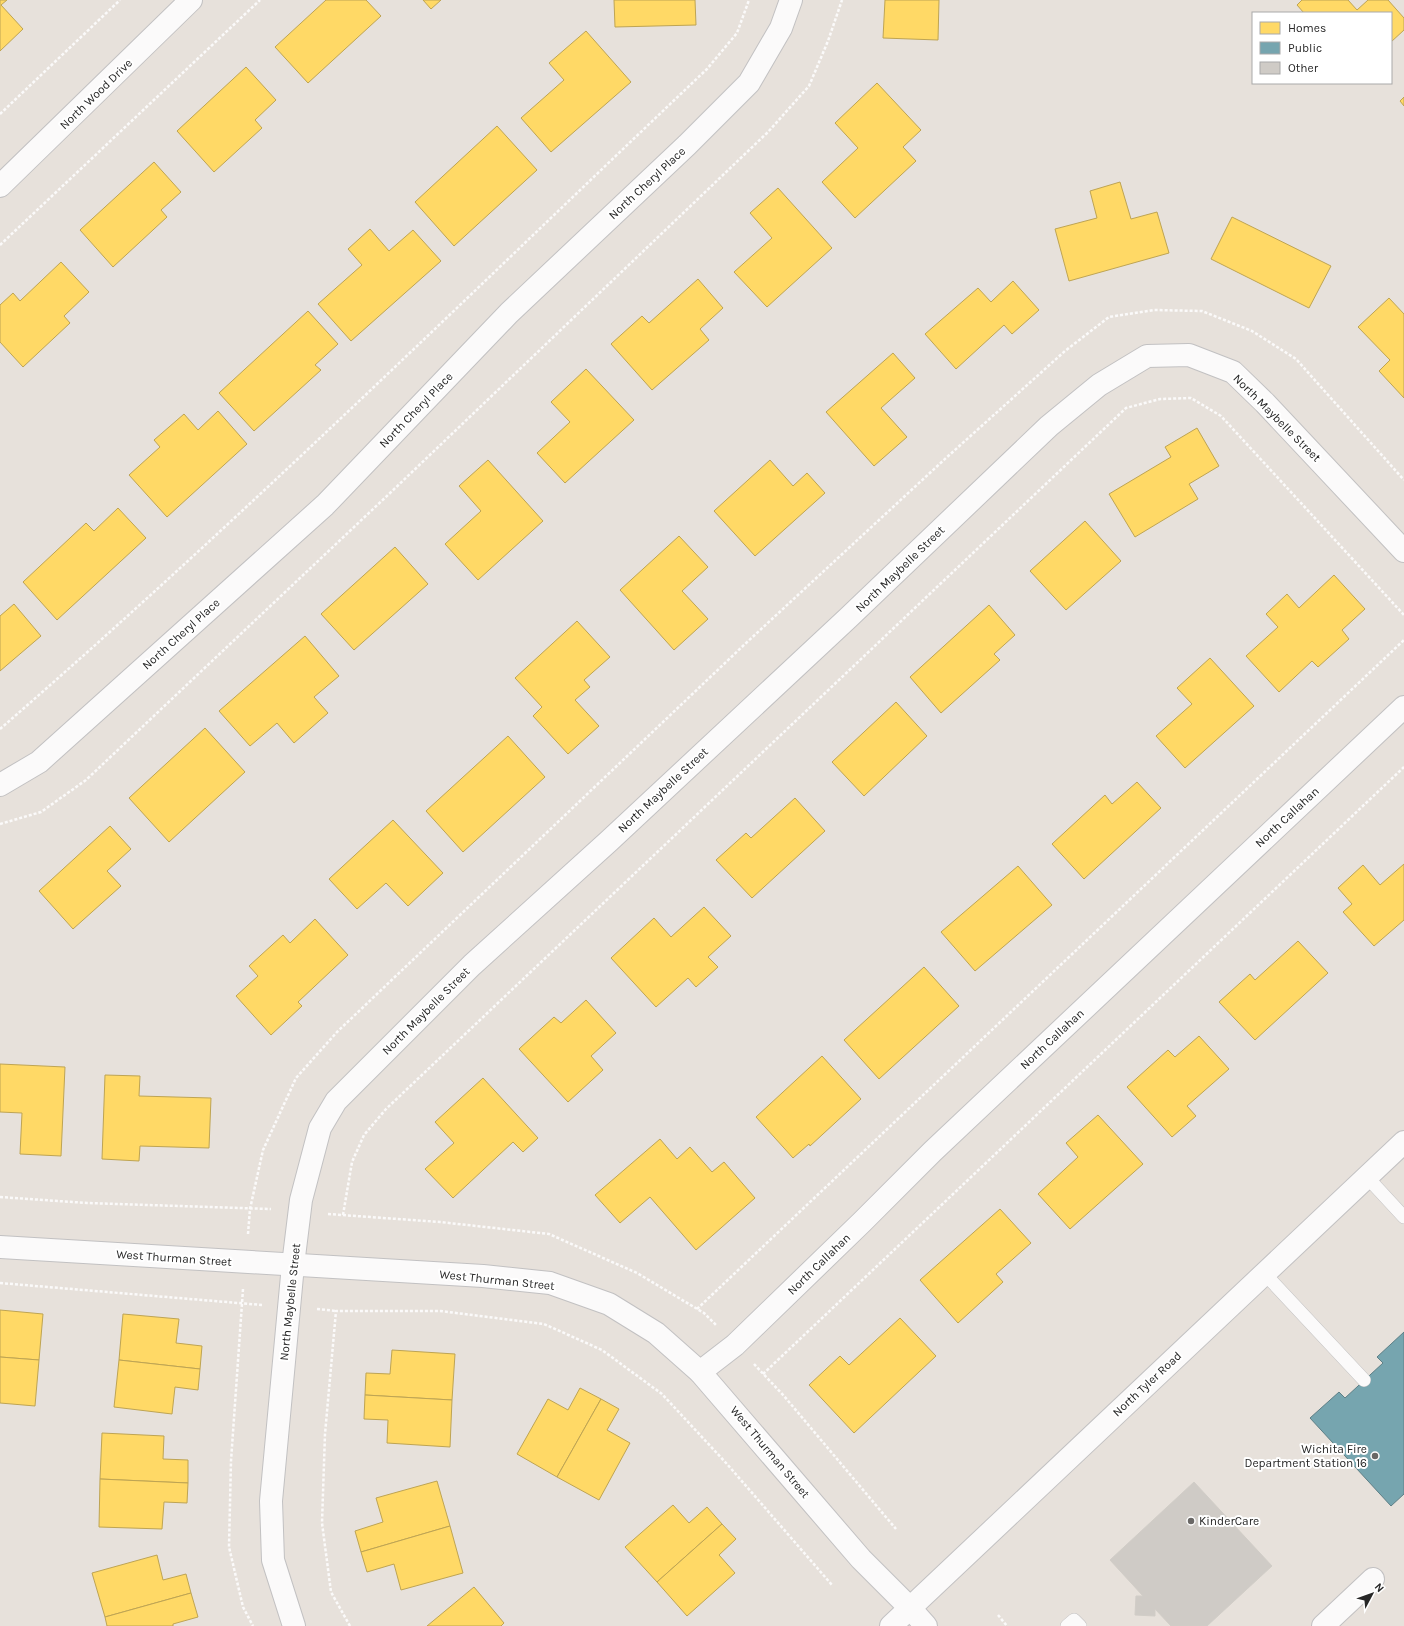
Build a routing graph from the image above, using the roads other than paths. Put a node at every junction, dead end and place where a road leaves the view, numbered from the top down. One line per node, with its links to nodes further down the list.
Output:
1 (191, 0): 3 (street, North Wood Drive)
2 (791, 0): 6 (street, North Cheryl Place)
3 (0, 186)
4 (1404, 551): 11 (street, North Maybelle Street)
5 (1404, 707): 13 (street, North Callahan)
6 (0, 784)
7 (1404, 1142): 8 (street, North Tyler Road)
8 (1367, 1177): 9 (lane); 12 (street, North Tyler Road)
9 (1404, 1216)
10 (0, 1247): 11 (street, West Thurman Street)
11 (293, 1265): 13 (street, West Thurman Street); 17 (street, North Maybelle Street)
12 (1264, 1273): 14 (lane); 16 (street, North Tyler Road)
13 (700, 1372): 16 (street, West Thurman Street)
14 (1364, 1380)
15 (1373, 1578): 22 (street)
16 (910, 1608): 18 (street, North Tyler Road); 19 (street, West Thurman Street)
17 (294, 1626)
18 (891, 1626)
19 (926, 1626)
20 (1067, 1626): 21 (lane)
21 (1080, 1626)
22 (1322, 1626)

